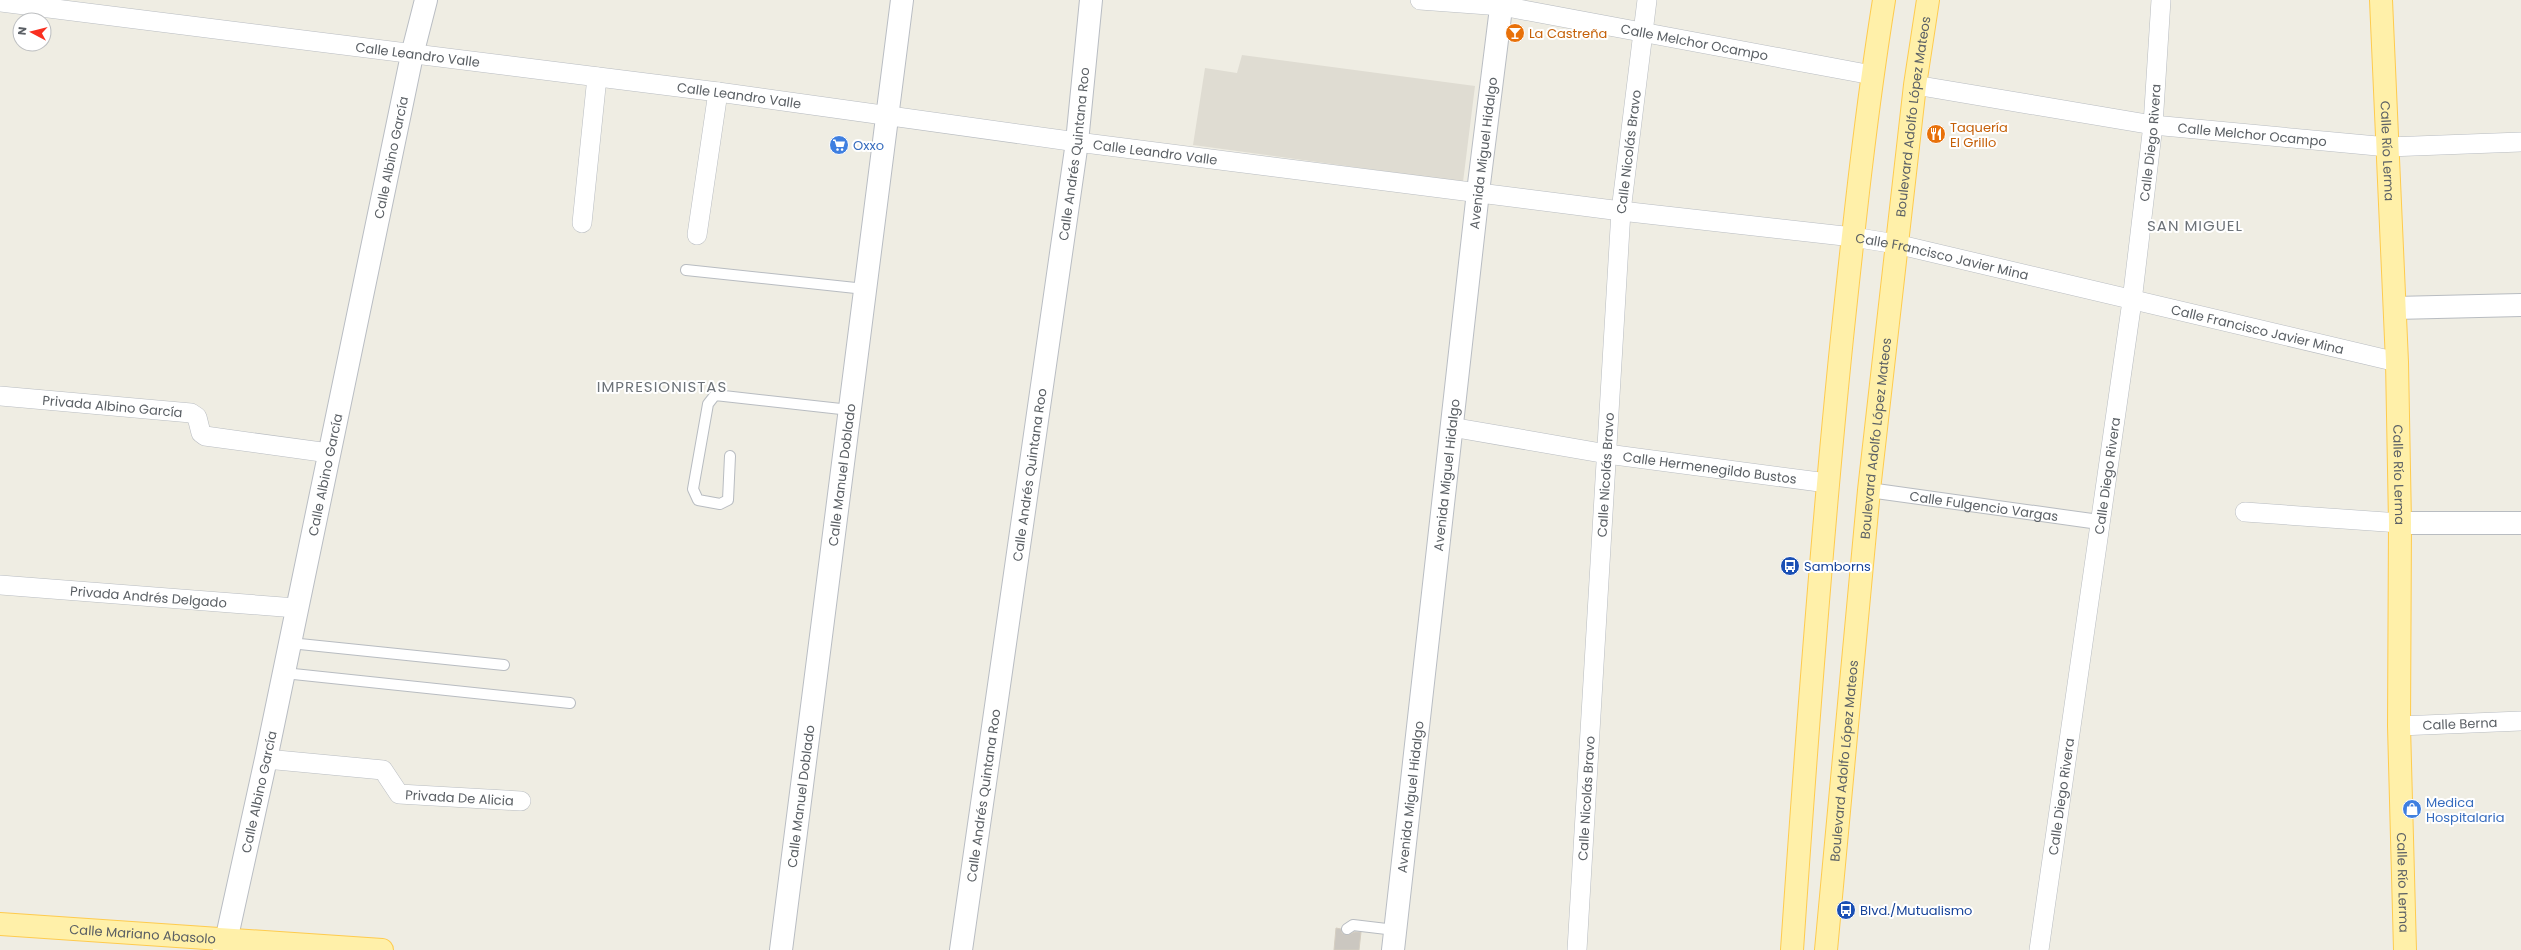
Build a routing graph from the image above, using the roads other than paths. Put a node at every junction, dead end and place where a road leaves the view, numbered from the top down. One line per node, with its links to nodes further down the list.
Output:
1 (426, 0): 13 (main road, Calle Albino García)
2 (902, 0): 18 (main road, Calle Manuel Doblado)
3 (1091, 0): 20 (main road, Calle Andrés Quintana Roo)
4 (1420, 0): 11 (street, Calle Melchor Ocampo)
5 (1647, 0): 12 (street, Calle Nicolás Bravo)
6 (1884, 0): 14 (main road)
7 (1928, 0): 16 (main road, Boulevard Adolfo López Mateos)
8 (2161, 0): 19 (street, Calle Diego Rivera)
9 (2381, 0): 22 (main road, Calle Río Lerma)
10 (0, 2): 13 (street, Calle Leandro Valle)
11 (1502, 3): 12 (street, Calle Melchor Ocampo); 23 (main road, Avenida Miguel Hidalgo)
12 (1643, 32): 14 (street, Calle Melchor Ocampo); 24 (street, Calle Nicolás Bravo)
13 (412, 54): 15 (street, Calle Leandro Valle); 38 (main road, Calle Albino García)
14 (1872, 75): 27 (main road)
15 (597, 77): 17 (street, Calle Leandro Valle); 25 (street)
16 (1915, 85): 19 (street, Calle Melchor Ocampo); 28 (main road, Boulevard Adolfo López Mateos)
17 (718, 92): 18 (street, Calle Leandro Valle); 26 (street)
18 (887, 116): 20 (street, Calle Leandro Valle); 30 (main road, Calle Manuel Doblado)
19 (2153, 125): 22 (street, Calle Melchor Ocampo); 31 (street, Calle Diego Rivera)
20 (1077, 142): 23 (street, Calle Leandro Valle); 63 (main road, Calle Andrés Quintana Roo)
21 (2521, 142): 22 (street, Calle Melchor Ocampo)
22 (2388, 147): 33 (main road, Calle Río Lerma)
23 (1478, 192): 24 (street, Calle Francisco Javier Mina); 37 (main road, Avenida Miguel Hidalgo)
24 (1621, 211): 27 (street, Calle Francisco Javier Mina); 39 (street, Calle Nicolás Bravo)
25 (582, 223)
26 (697, 235)
27 (1852, 237): 28 (street, Calle Francisco Javier Mina); 41 (main road)
28 (1896, 244): 31 (street, Calle Francisco Javier Mina); 42 (main road, Boulevard Adolfo López Mateos)
29 (686, 270): 30 (lane)
30 (865, 289): 36 (main road, Calle Manuel Doblado)
31 (2132, 301): 34 (street, Calle Francisco Javier Mina); 44 (street, Calle Diego Rivera)
32 (2521, 305): 33 (main road)
33 (2396, 308): 34 (main road, Calle Río Lerma)
34 (2397, 362): 45 (main road, Calle Río Lerma)
35 (0, 396): 38 (street, Privada Albino García)
36 (850, 410): 40 (lane); 62 (main road, Calle Manuel Doblado)
37 (1451, 427): 39 (street, Calle Hermenegildo Bustos); 59 (main road, Avenida Miguel Hidalgo)
38 (329, 453): 48 (main road, Calle Albino García)
39 (1607, 454): 41 (street, Calle Hermenegildo Bustos); 64 (street, Calle Nicolás Bravo)
40 (730, 456)
41 (1827, 483): 65 (main road)
42 (1869, 490): 44 (street, Calle Fulgencio Vargas); 66 (main road, Boulevard Adolfo López Mateos)
43 (2246, 512): 45 (street)
44 (2099, 522): 67 (street, Calle Diego Rivera)
45 (2400, 523): 46 (main road); 54 (main road, Calle Río Lerma)
46 (2521, 523)
47 (0, 585): 48 (street, Privada Andrés Delgado)
48 (296, 608): 49 (main road, Calle Albino García)
49 (290, 643): 50 (lane); 51 (main road, Calle Albino García)
50 (504, 665)
51 (284, 673): 52 (lane); 55 (main road, Calle Albino García)
52 (570, 703)
53 (2521, 721): 54 (street, Calle Berna)
54 (2399, 726): 68 (main road, Calle Río Lerma)
55 (266, 759): 56 (street, Privada De Alicia); 60 (main road, Calle Albino García)
56 (522, 801)
57 (0, 924): 60 (main road, Calle Mariano Abasolo)
58 (1347, 929): 59 (lane)
59 (1394, 940)
60 (225, 945): 61 (main road, Calle Mariano Abasolo)
61 (382, 950)
62 (781, 950)
63 (961, 950)
64 (1577, 950)
65 (1792, 950)
66 (1826, 950)
67 (2039, 950)
68 (2405, 950)

